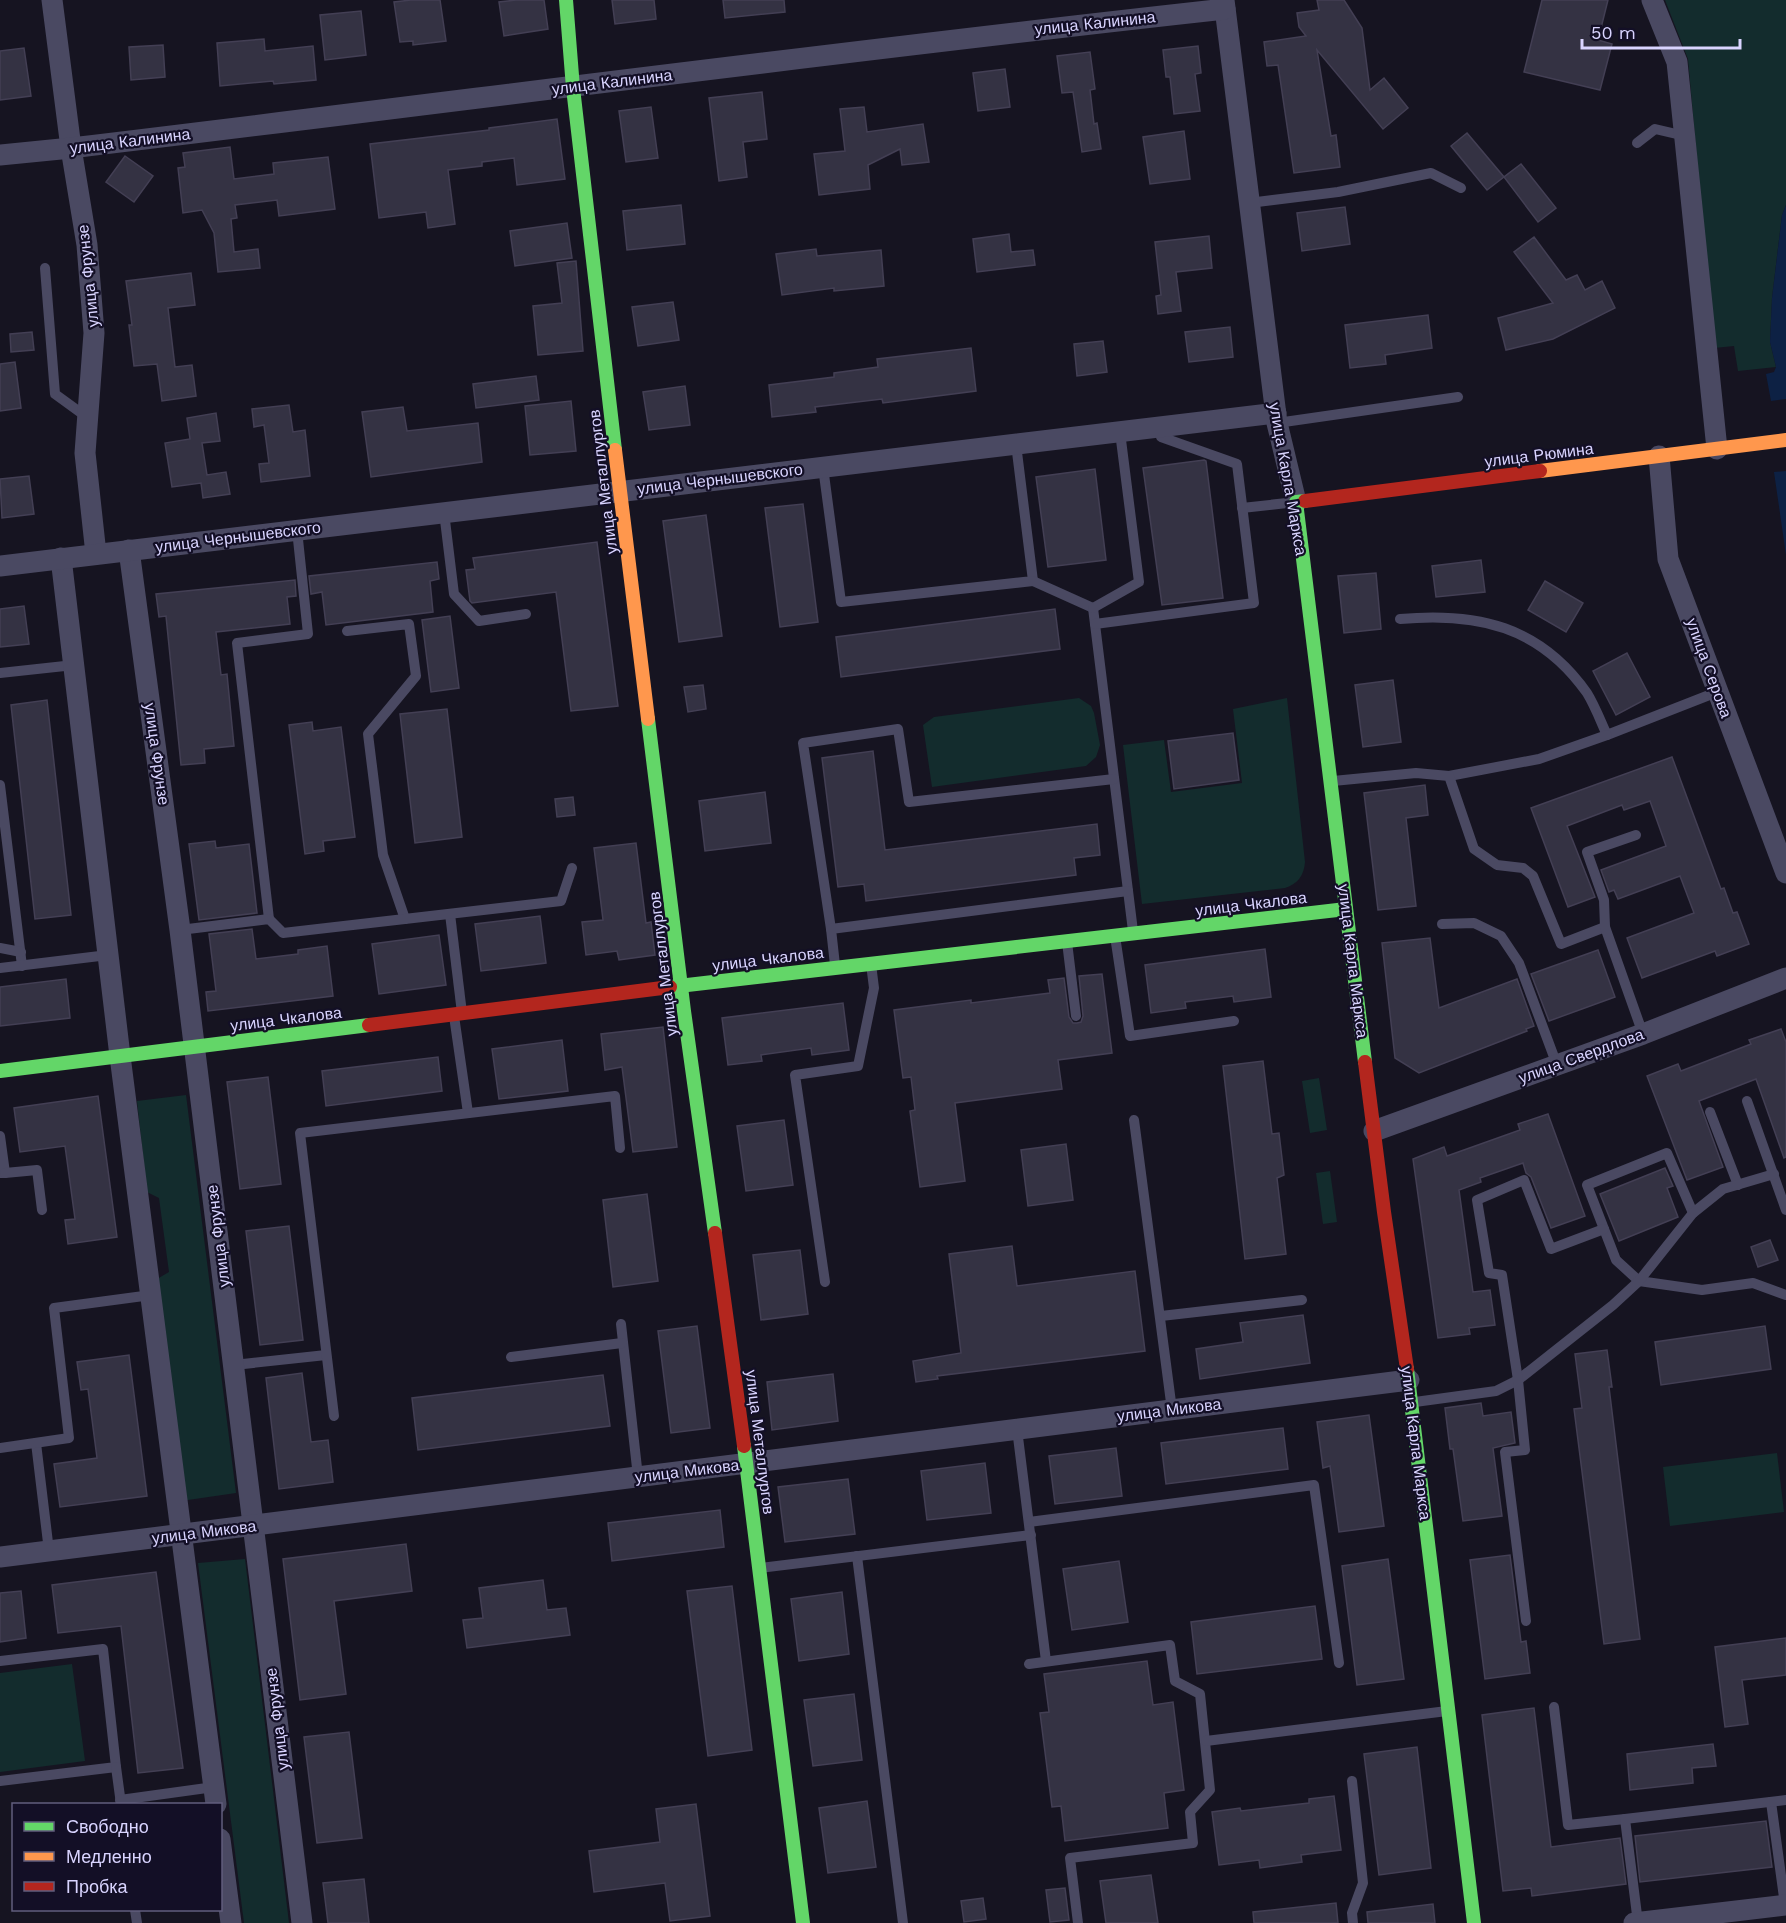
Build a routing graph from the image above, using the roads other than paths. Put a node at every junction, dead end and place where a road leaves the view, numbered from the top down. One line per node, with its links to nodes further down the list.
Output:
1 (52, 0): 8 (street, улица Фрунзе)
2 (567, 0): 5 (main road, улица Металлургов)
3 (1652, 0): 6 (street)
4 (1224, 4): 5 (street, улица Калинина); 11 (street, улица Карла Маркса)
5 (573, 88): 8 (street, улица Калинина); 23 (main road, улица Металлургов)
6 (1685, 136): 7 (lane); 20 (street)
7 (1637, 143)
8 (71, 148): 9 (street, улица Калинина); 14 (street, улица Фрунзе)
9 (0, 154)
10 (1461, 188): 11 (lane)
11 (1249, 203): 15 (street, улица Карла Маркса)
12 (45, 268): 14 (lane)
13 (1458, 397): 15 (lane)
14 (88, 418): 29 (street, улица Фрунзе)
15 (1276, 418): 16 (street, улица Чернышевского); 24 (street, улица Карла Маркса)
16 (1159, 427): 17 (street, улица Чернышевского); 25 (lane)
17 (1120, 432): 19 (street, улица Чернышевского); 33 (lane)
18 (1786, 440): 20 (main road, улица Рюмина)
19 (1016, 444): 22 (street, улица Чернышевского); 32 (lane)
20 (1717, 449): 21 (main road, улица Рюмина)
21 (1659, 456): 24 (main road, улица Рюмина); 40 (street, улица Серова)
22 (823, 467): 23 (street, улица Чернышевского); 32 (lane)
23 (620, 491): 26 (street, улица Чернышевского); 69 (main road, улица Металлургов)
24 (1296, 502): 25 (lane); 44 (main road, улица Карла Маркса)
25 (1242, 508): 36 (lane)
26 (444, 512): 27 (street, улица Чернышевского); 34 (lane)
27 (297, 530): 28 (street, улица Чернышевского); 52 (lane)
28 (129, 550): 29 (street, улица Чернышевского); 57 (street, улица Фрунзе)
29 (96, 554): 30 (street, улица Чернышевского)
30 (61, 558): 31 (street); 38 (street)
31 (0, 566)
32 (1033, 581): 33 (lane)
33 (1093, 608): 36 (lane)
34 (526, 614)
35 (1400, 619): 41 (lane)
36 (1095, 624): 43 (lane)
37 (347, 631): 53 (lane)
38 (74, 665): 39 (lane); 63 (street)
39 (0, 673)
40 (1717, 692): 41 (lane); 48 (street, улица Серова)
41 (1607, 735): 42 (lane)
42 (1449, 776): 44 (lane); 55 (lane)
43 (1114, 779): 49 (lane); 56 (lane)
44 (1330, 781): 50 (main road, улица Карла Маркса)
45 (0, 785): 62 (lane)
46 (1636, 835): 55 (lane)
47 (572, 868): 51 (lane)
48 (1786, 873)
49 (1128, 891): 56 (lane); 58 (lane)
50 (1346, 909): 58 (main road, улица Чкалова); 82 (main road, улица Карла Маркса)
51 (450, 914): 53 (lane); 70 (lane)
52 (269, 919): 53 (lane); 57 (lane)
53 (405, 919)
54 (1442, 924): 76 (lane)
55 (1605, 927): 73 (lane)
56 (831, 929): 67 (lane)
57 (180, 930): 74 (street, улица Фрунзе)
58 (1133, 934): 59 (main road, улица Чкалова)
59 (1115, 936): 60 (main road, улица Чкалова); 72 (lane)
60 (1067, 941): 64 (main road, улица Чкалова); 71 (lane)
61 (0, 948): 62 (lane)
62 (21, 952): 65 (lane)
63 (108, 955): 65 (lane); 75 (street)
64 (871, 964): 67 (main road, улица Чкалова); 93 (lane)
65 (22, 966): 66 (lane)
66 (0, 968)
67 (836, 968): 69 (main road, улица Чкалова)
68 (1786, 978): 73 (street, улица Свердлова)
69 (682, 986): 70 (main road, улица Чкалова); 111 (main road, улица Металлургов)
70 (458, 1014): 74 (main road, улица Чкалова); 80 (lane)
71 (1076, 1016)
72 (1234, 1021)
73 (1643, 1034): 76 (street, улица Свердлова)
74 (195, 1047): 75 (main road, улица Чкалова); 102 (street, улица Фрунзе)
75 (120, 1056): 77 (main road); 94 (street)
76 (1557, 1065): 82 (street, улица Свердлова)
77 (0, 1071)
78 (1747, 1101): 86 (lane)
79 (1710, 1112): 87 (lane)
80 (468, 1113): 84 (lane); 100 (lane)
81 (1134, 1120): 97 (lane)
82 (1374, 1131): 103 (main road, улица Карла Маркса)
83 (0, 1136): 85 (lane)
84 (620, 1148)
85 (2, 1173): 88 (lane)
86 (1774, 1174): 87 (lane); 89 (lane)
87 (1738, 1185): 90 (lane)
88 (42, 1210)
89 (1786, 1210)
90 (1693, 1213): 91 (lane); 92 (lane)
91 (1604, 1229): 92 (lane); 104 (lane)
92 (1639, 1281): 95 (lane); 104 (lane)
93 (825, 1282)
94 (151, 1295): 109 (lane); 116 (street)
95 (1786, 1295)
96 (1302, 1300): 97 (lane)
97 (1161, 1316): 106 (lane)
98 (621, 1324): 99 (lane)
99 (622, 1343): 101 (lane); 112 (lane)
100 (326, 1355): 102 (lane); 107 (lane)
101 (511, 1357)
102 (234, 1365): 114 (street, улица Фрунзе)
103 (1409, 1380): 105 (main road, улица Карла Маркса); 106 (street, улица Микова)
104 (1518, 1380): 105 (lane); 121 (lane)
105 (1412, 1402): 127 (main road, улица Карла Маркса)
106 (1172, 1410): 108 (street, улица Микова)
107 (334, 1416)
108 (1017, 1429): 111 (street, улица Микова); 113 (lane)
109 (36, 1443): 110 (lane); 117 (lane)
110 (0, 1448)
111 (746, 1463): 112 (street, улица Микова); 120 (main road, улица Металлургов)
112 (639, 1477): 114 (street, улица Микова)
113 (1029, 1522): 115 (lane); 124 (lane)
114 (253, 1526): 116 (street, улица Микова); 140 (street, улица Фрунзе)
115 (1030, 1534): 118 (lane); 122 (lane)
116 (182, 1535): 117 (street, улица Микова); 132 (street)
117 (49, 1551): 119 (street, улица Микова)
118 (857, 1556): 120 (lane); 142 (lane)
119 (0, 1557)
120 (759, 1568): 141 (main road, улица Металлургов)
121 (1526, 1621)
122 (1046, 1660): 125 (lane); 128 (lane)
123 (0, 1661): 129 (lane)
124 (1339, 1663)
125 (1029, 1664)
126 (1554, 1707): 136 (lane)
127 (1449, 1710): 128 (lane); 145 (main road, улица Карла Маркса)
128 (1206, 1741): 143 (lane)
129 (116, 1767): 130 (lane); 134 (lane)
130 (0, 1781)
131 (1352, 1781): 144 (lane)
132 (215, 1796): 134 (lane)
133 (1786, 1800): 135 (lane)
134 (121, 1802)
135 (1771, 1802): 136 (lane); 138 (lane)
136 (1625, 1819): 146 (lane)
137 (222, 1854): 139 (street)
138 (1785, 1905): 146 (street)
139 (231, 1923)
140 (302, 1923)
141 (803, 1923)
142 (903, 1923)
143 (1078, 1923)
144 (1353, 1923)
145 (1474, 1923)
146 (1636, 1923)

